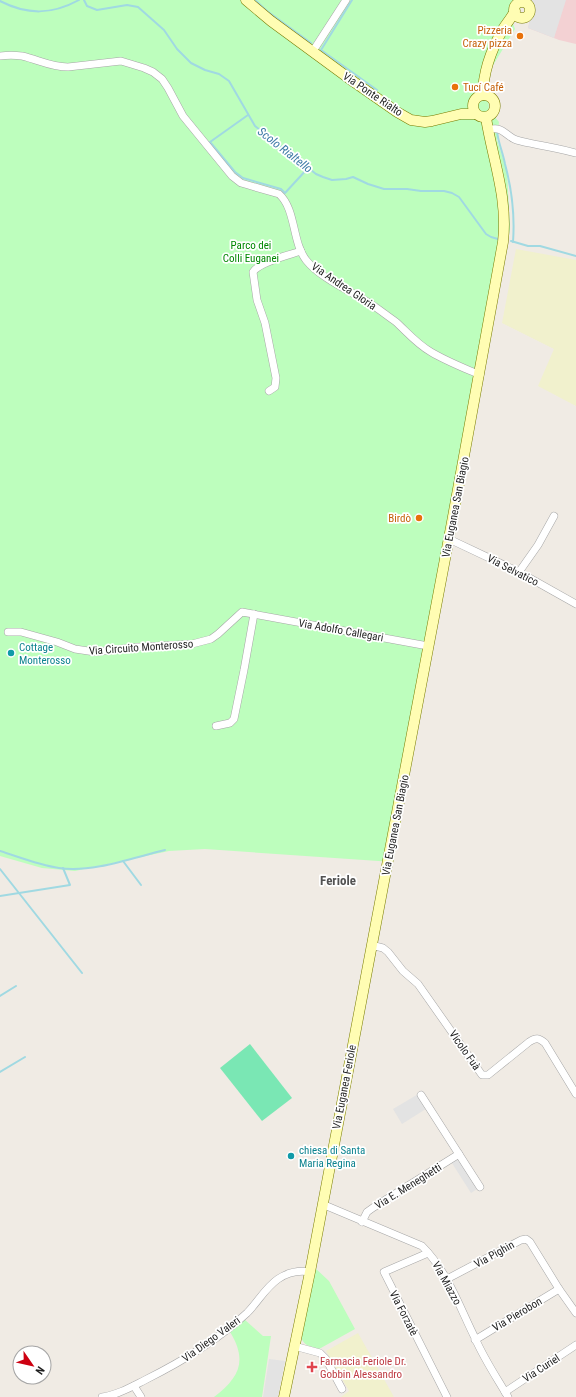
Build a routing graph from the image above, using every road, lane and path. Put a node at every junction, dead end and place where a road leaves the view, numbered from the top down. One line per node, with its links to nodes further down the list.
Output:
1 (246, 0): 4 (main road, Via Ponte Rialto)
2 (346, 0): 4 (street)
3 (520, 8): 6 (main road)
4 (313, 51): 7 (main road, Via Ponte Rialto)
5 (0, 56): 11 (street)
6 (483, 95): 7 (main road); 8 (main road)
7 (474, 110): 8 (main road)
8 (486, 118): 9 (main road, Via Euganea San Biagio)
9 (488, 130): 10 (street); 12 (main road, Via Euganea San Biagio)
10 (576, 153)
11 (301, 251): 12 (street, Via Andrea Gloria); 13 (street)
12 (480, 375): 15 (main road, Via Euganea San Biagio)
13 (269, 391)
14 (554, 516): 16 (street)
15 (449, 539): 16 (street, Via Selvatico); 21 (main road, Via Euganea San Biagio)
16 (519, 572): 17 (street, Via Selvatico)
17 (576, 604)
18 (242, 612): 19 (street, Via Adolfo Callegari); 20 (street, Via Circuito Monterosso)
19 (254, 614): 21 (street, Via Adolfo Callegari); 22 (street)
20 (8, 632)
21 (428, 646): 23 (main road, Via Euganea San Biagio)
22 (216, 726)
23 (381, 895): 24 (main road, Via Euganea Feriole)
24 (372, 945): 25 (street, Vicolo Fuà); 29 (main road, Via Euganea Feriole)
25 (576, 1094)
26 (421, 1095): 27 (street)
27 (459, 1154): 28 (street); 30 (street, Via E. Meneghetti)
28 (480, 1187)
29 (322, 1204): 30 (street, Via Miazzo); 32 (main road, Via Euganea Feriole)
30 (362, 1222): 31 (street, Via Miazzo)
31 (428, 1253): 33 (street, Via Miazzo); 45 (street, Via Forzatè)
32 (310, 1272): 38 (main road, Via Euganea Feriole); 39 (street, Via Diego Valeri)
33 (448, 1280): 34 (street, Via Pighin); 36 (street, Via Miazzo)
34 (559, 1289): 35 (street, Via Pighin); 36 (street, Via Pierobon)
35 (576, 1313)
36 (475, 1340): 41 (street, Via Miazzo)
37 (576, 1345): 41 (street, Via Curiel)
38 (294, 1346): 40 (street); 44 (main road, Via Euganea Feriole)
39 (134, 1386): 42 (street, Via Diego Valeri); 43 (street)
40 (342, 1389)
41 (507, 1394)
42 (102, 1397)
43 (141, 1397)
44 (284, 1397)
45 (447, 1397)

